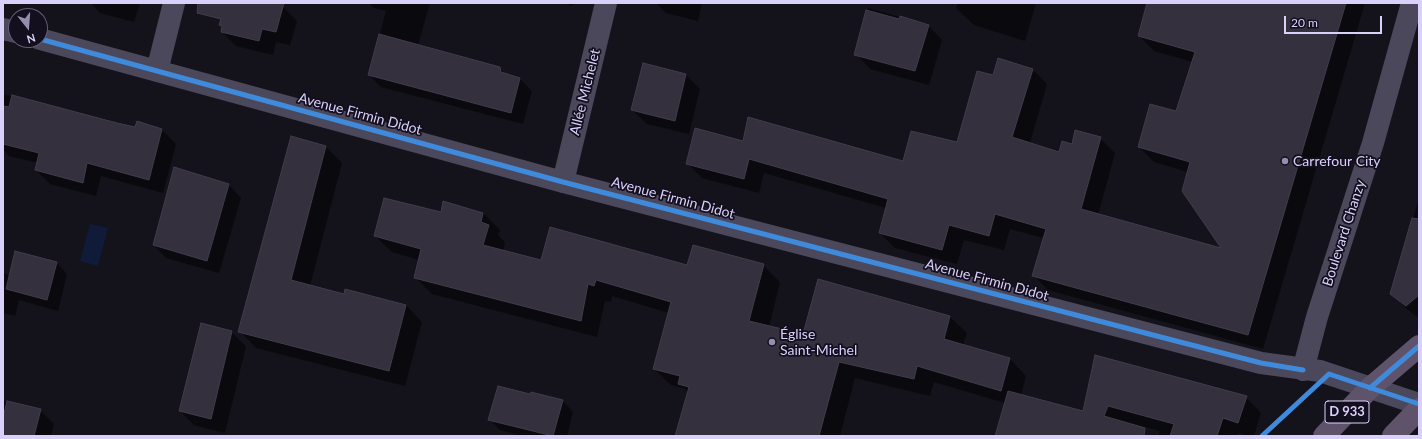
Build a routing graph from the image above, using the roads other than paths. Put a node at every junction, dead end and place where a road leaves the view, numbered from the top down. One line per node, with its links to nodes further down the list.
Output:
1 (174, 3): 5 (street)
2 (606, 3): 6 (street, Allée Michelet)
3 (1412, 3): 8 (street, Boulevard Chanzy)
4 (48, 41): 5 (street, Avenue Firmin Didot)
5 (157, 71): 6 (street, Avenue Firmin Didot)
6 (563, 182): 8 (street, Avenue Firmin Didot)
7 (1419, 346): 9 (main road, D 933)
8 (1303, 370): 9 (street, Avenue Firmin Didot)
9 (1370, 388): 10 (street, Avenue Firmin Didot); 12 (main road, D 933)
10 (1419, 404)
11 (1419, 409): 13 (main road)
12 (1324, 436)
13 (1393, 436)

